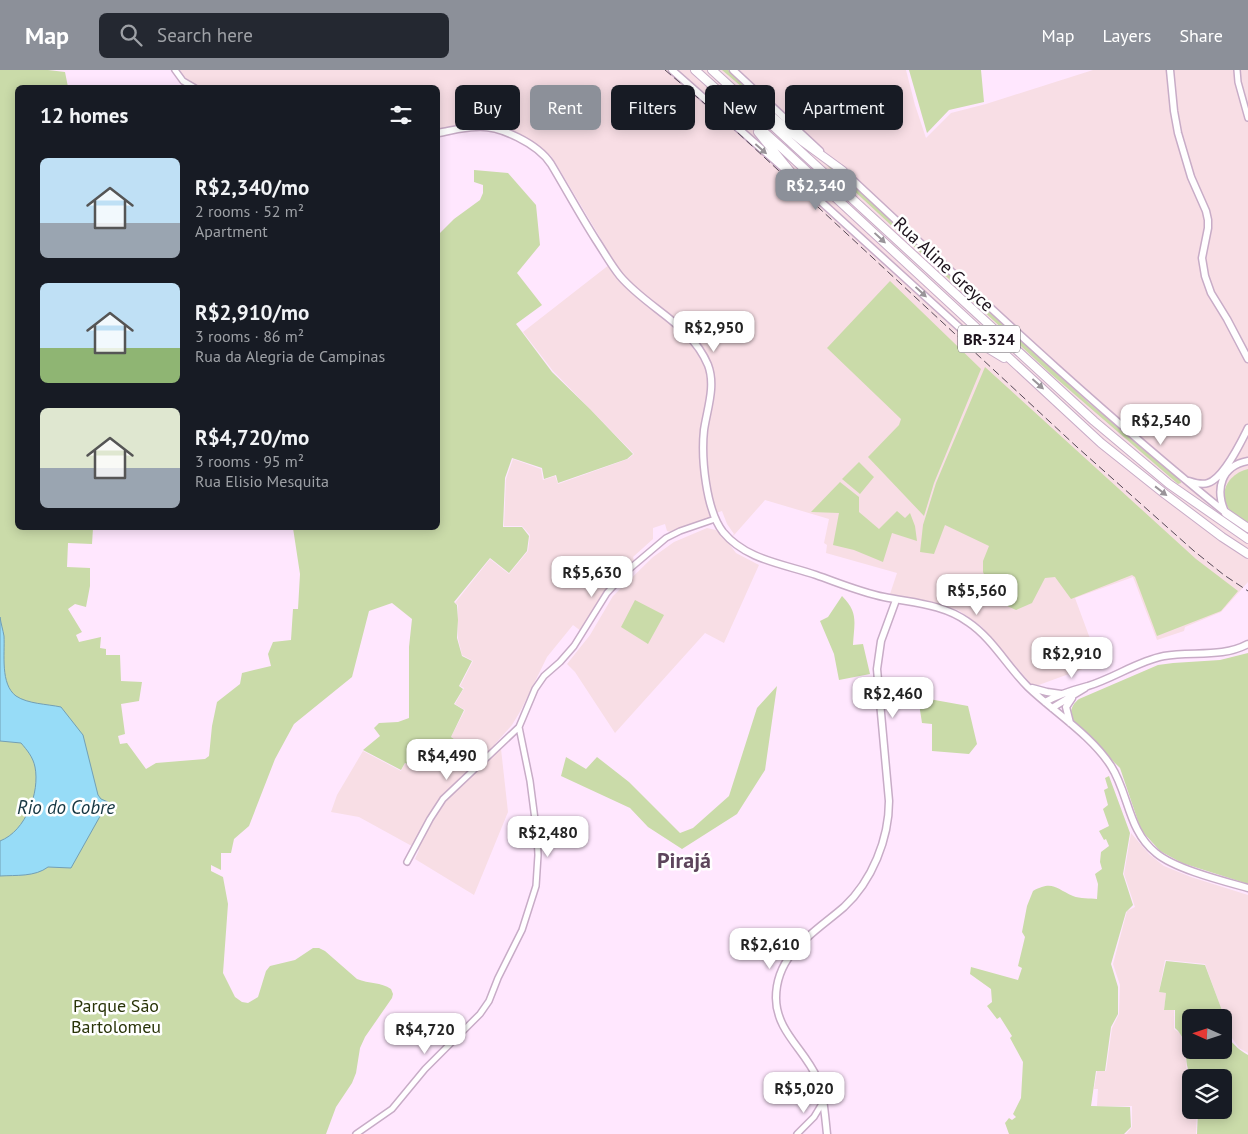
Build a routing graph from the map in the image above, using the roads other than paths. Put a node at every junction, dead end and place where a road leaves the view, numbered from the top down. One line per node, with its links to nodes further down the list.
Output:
1 (175, 70): 9 (street)
2 (672, 70): 16 (main road, one-way to 16)
3 (691, 70): 10 (highway)
4 (695, 70): 10 (highway, BR-324)
5 (712, 70): 15 (highway); 27 (highway, BR-324)
6 (732, 70): 15 (main road, Rua Aline Greyce)
7 (1170, 70): 18 (main road)
8 (1237, 70): 11 (street)
9 (190, 85)
10 (711, 85)
11 (1248, 118)
12 (757, 130): 16 (highway)
13 (762, 130): 20 (highway, BR-324, one-way to 20)
14 (440, 133): 25 (main road)
15 (842, 171): 23 (main road, Rua Aline Greyce)
16 (798, 180): 17 (main road, one-way to 17)
17 (972, 338): 20 (highway)
18 (1246, 351): 19 (main road)
19 (1248, 359)
20 (1022, 370): 28 (highway, BR-324, one-way to 28)
21 (1248, 428): 23 (main road)
22 (1248, 461): 24 (main road)
23 (1186, 481): 24 (main road, Rua Aline Greyce)
24 (1226, 513): 26 (highway)
25 (715, 519): 29 (main road); 38 (street)
26 (1248, 528)
27 (1248, 540)
28 (1246, 553)
29 (896, 600): 31 (main road); 41 (main road)
30 (1248, 644): 32 (main road)
31 (1027, 686): 33 (main road); 35 (main road)
32 (1088, 686): 33 (main road); 34 (main road)
33 (1062, 694): 35 (main road)
34 (1076, 694): 36 (main road); 37 (main road)
35 (1045, 702): 36 (main road)
36 (1052, 708): 37 (main road)
37 (1071, 725): 40 (main road)
38 (519, 727): 39 (street); 42 (street)
39 (407, 862)
40 (1248, 888)
41 (823, 1102): 43 (street); 44 (main road)
42 (356, 1134)
43 (797, 1134)
44 (828, 1134)

